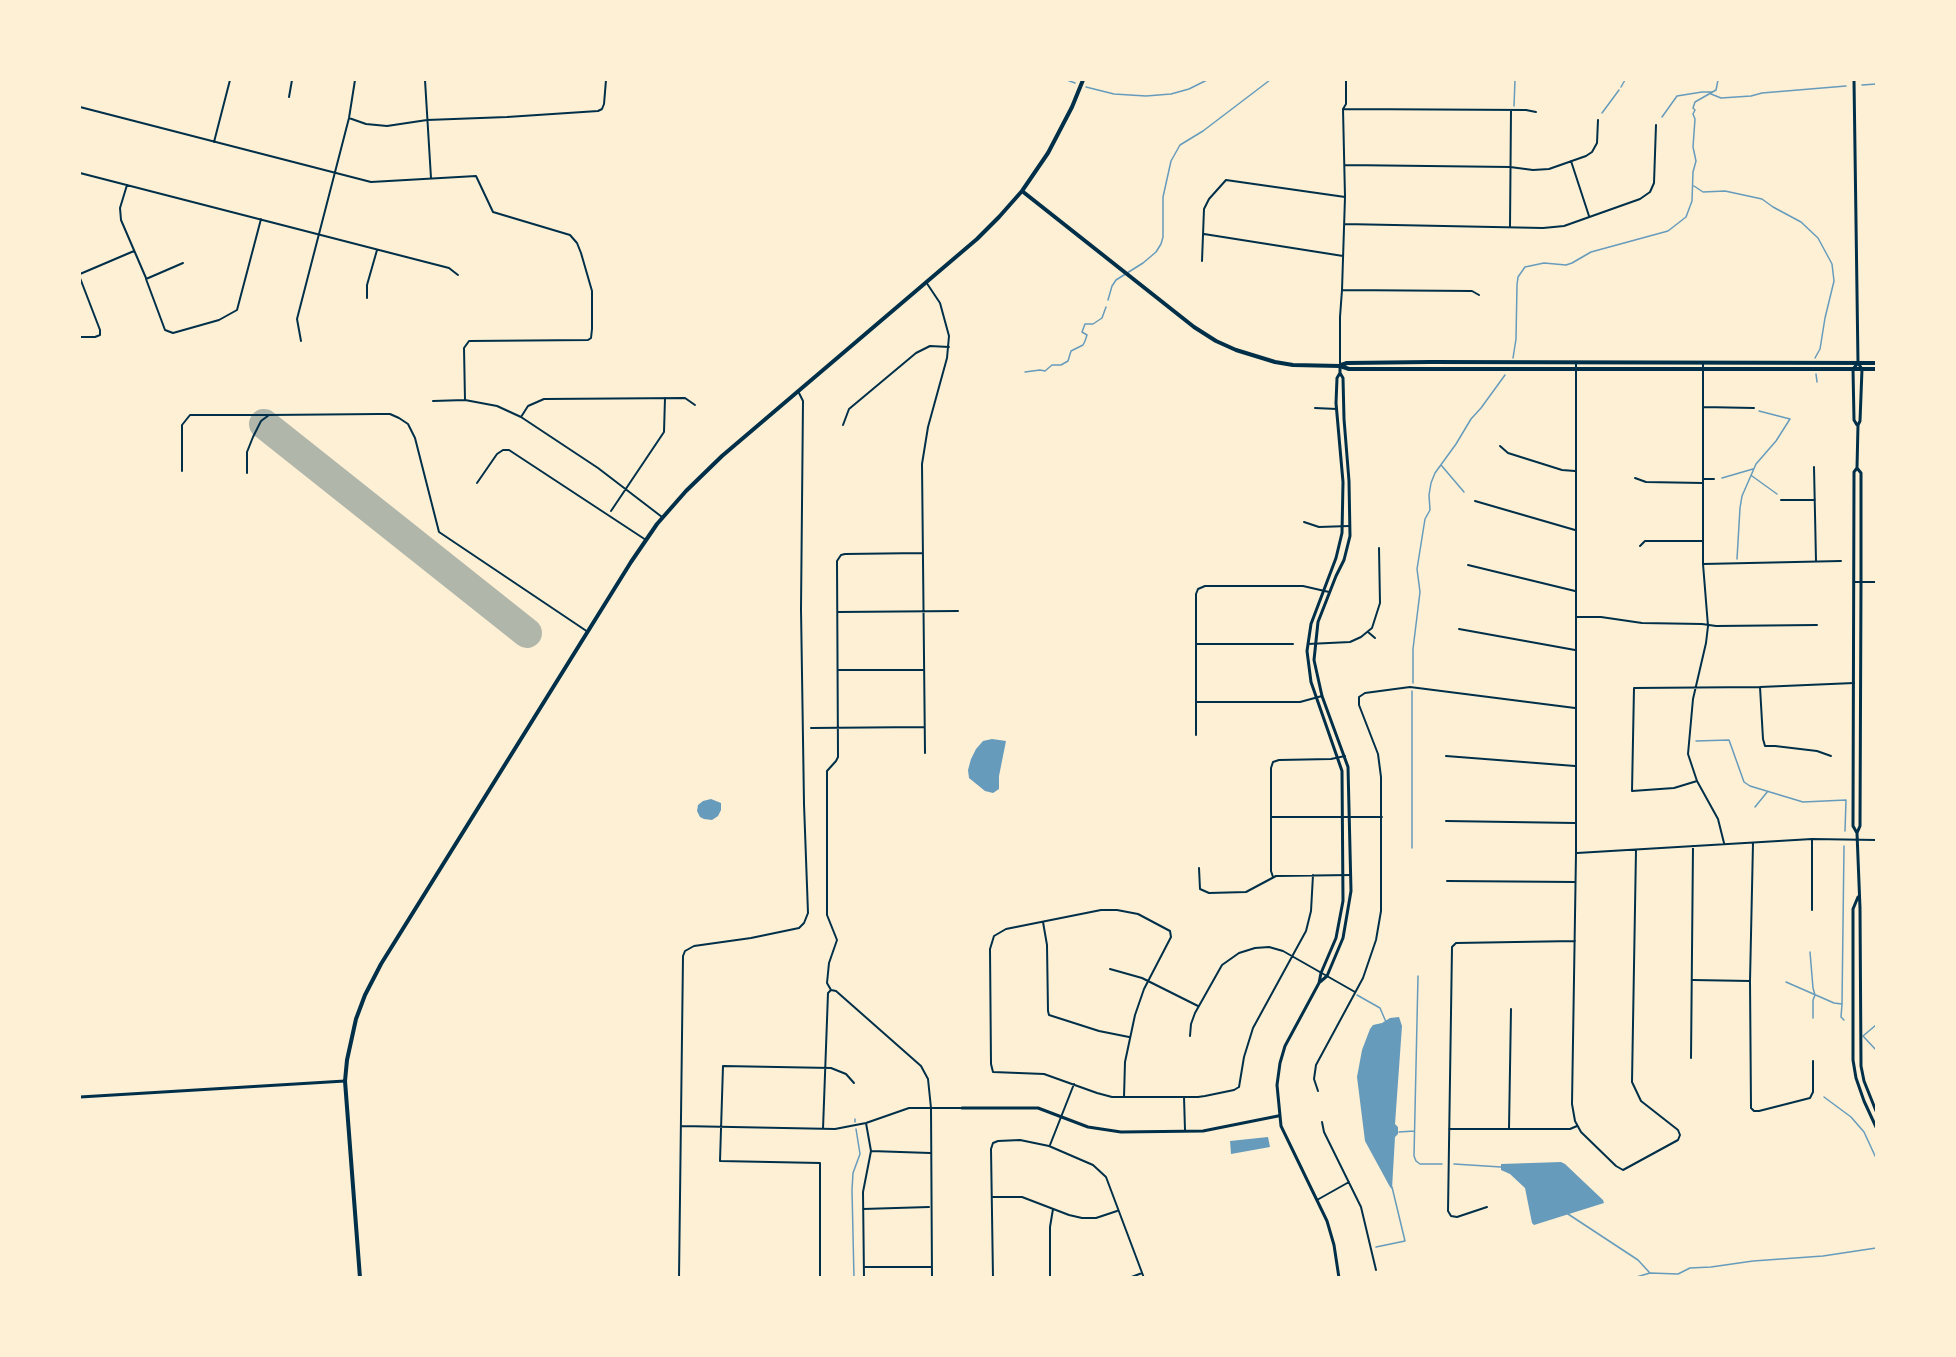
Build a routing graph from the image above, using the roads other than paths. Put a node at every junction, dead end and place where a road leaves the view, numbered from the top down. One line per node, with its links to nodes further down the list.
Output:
1 (230, 80): 18 (street)
2 (291, 80): 9 (street)
3 (355, 80): 14 (street)
4 (424, 80): 15 (street)
5 (606, 80): 15 (street)
6 (1083, 80): 26 (main road)
7 (1346, 80): 11 (street)
8 (1854, 80): 51 (street)
9 (289, 97)
10 (80, 107): 18 (street)
11 (1342, 109): 12 (street); 20 (street)
12 (1511, 110): 13 (street); 21 (street)
13 (1536, 112)
14 (349, 118): 15 (street); 23 (street)
15 (427, 120): 24 (street)
16 (1598, 120): 19 (street)
17 (1656, 125): 28 (street)
18 (214, 142): 23 (street)
19 (1571, 161): 21 (street); 28 (street)
20 (1344, 165): 21 (street); 27 (street)
21 (1510, 167): 31 (street)
22 (80, 172): 25 (street)
23 (335, 173): 24 (street); 32 (street)
24 (431, 179): 64 (street)
25 (126, 185): 29 (street); 35 (street)
26 (1022, 190): 42 (main road); 54 (main road)
27 (1345, 197): 30 (street); 33 (street)
28 (1589, 216): 31 (street)
29 (261, 219): 32 (street); 41 (street)
30 (1344, 224): 31 (street); 36 (street)
31 (1510, 227)
32 (319, 234): 34 (street); 47 (street)
33 (1203, 234): 36 (street); 37 (street)
34 (377, 250): 39 (street); 45 (street)
35 (134, 251): 40 (street); 41 (street)
36 (1343, 256): 43 (street)
37 (1202, 261)
38 (183, 263): 41 (street)
39 (458, 275)
40 (80, 276): 46 (street)
41 (146, 279)
42 (926, 282): 48 (street); 62 (main road)
43 (1342, 290): 44 (street); 54 (street)
44 (1479, 295)
45 (368, 298)
46 (80, 337)
47 (301, 341)
48 (949, 347): 73 (street); 100 (street)
49 (1523, 363): 50 (main road); 54 (main road); 55 (main road)
50 (1576, 363): 53 (main road); 56 (street)
51 (1858, 363): 52 (main road); 53 (main road); 57 (street); 58 (street)
52 (1876, 363)
53 (1703, 364): 60 (street)
54 (1340, 366): 55 (main road); 61 (street)
55 (1523, 369): 56 (main road)
56 (1576, 369): 60 (main road); 79 (street)
57 (1854, 369): 58 (main road); 60 (main road); 74 (street)
58 (1862, 369): 59 (main road); 74 (street)
59 (1876, 369)
60 (1703, 370): 68 (street)
61 (1340, 374): 70 (street); 93 (street)
62 (796, 391): 91 (main road); 203 (street)
63 (665, 398): 66 (street); 72 (street); 86 (street)
64 (465, 400): 65 (street); 72 (street)
65 (433, 401)
66 (695, 405)
67 (1315, 408): 70 (street)
68 (1703, 408): 69 (street); 82 (street)
69 (1754, 408)
70 (1337, 409): 94 (street)
71 (269, 415): 78 (street); 80 (street); 118 (street)
72 (521, 417): 86 (street)
73 (843, 425)
74 (1858, 425): 77 (street)
75 (1500, 446): 79 (street)
76 (1814, 467): 88 (street)
77 (1857, 468): 105 (street); 107 (street)
78 (182, 471)
79 (1575, 471): 95 (street)
80 (247, 473)
81 (1635, 478): 85 (street)
82 (1703, 479): 83 (street); 85 (street)
83 (1714, 479)
84 (477, 483): 96 (street)
85 (1703, 483): 97 (street)
86 (626, 490): 90 (street); 91 (street)
87 (1781, 500): 88 (street)
88 (1815, 500): 101 (street)
89 (1475, 501): 95 (street)
90 (612, 511)
91 (662, 517): 96 (main road)
92 (1304, 522): 94 (street)
93 (1349, 526): 94 (street); 110 (street)
94 (1343, 527): 108 (street)
95 (1575, 530): 109 (street)
96 (646, 540): 118 (main road)
97 (1703, 541): 98 (street); 103 (street)
98 (1640, 546)
99 (1379, 548): 119 (street)
100 (922, 553): 112 (street); 113 (street)
101 (1816, 561): 102 (street); 103 (street)
102 (1841, 561)
103 (1703, 564): 115 (street)
104 (1468, 565): 109 (street)
105 (1854, 582): 107 (street); 128 (street)
106 (1876, 582): 107 (street)
107 (1861, 583): 152 (street)
108 (1324, 590): 110 (street); 121 (street); 123 (street)
109 (1575, 591): 114 (street)
110 (1329, 592): 124 (street)
111 (958, 611): 113 (street)
112 (838, 612): 113 (street); 126 (street)
113 (923, 612): 127 (street)
114 (1576, 618): 115 (street); 125 (street)
115 (1707, 625): 116 (street); 130 (street)
116 (1816, 625)
117 (1459, 629): 125 (street)
118 (588, 632): 189 (main road)
119 (1368, 632): 120 (street); 124 (street)
120 (1375, 638)
121 (1196, 644): 122 (street); 133 (street)
122 (1293, 644)
123 (1308, 644): 124 (street); 132 (street)
124 (1314, 644): 131 (street)
125 (1575, 650): 134 (street)
126 (838, 670): 127 (street); 137 (street)
127 (924, 670): 135 (street)
128 (1854, 683): 129 (street); 152 (street)
129 (1760, 687): 130 (street); 142 (street)
130 (1695, 688): 145 (street); 145 (street)
131 (1322, 696): 132 (street); 140 (street)
132 (1316, 698): 133 (street); 143 (street)
133 (1196, 702): 138 (street)
134 (1575, 708): 144 (street); 149 (street)
135 (924, 727): 137 (street); 139 (street)
136 (811, 728): 137 (street)
137 (837, 728): 180 (street)
138 (1196, 735)
139 (925, 753)
140 (1345, 756): 143 (street); 148 (street)
141 (1446, 756): 144 (street)
142 (1831, 756)
143 (1339, 758): 146 (street); 147 (street)
144 (1575, 766): 151 (street)
145 (1697, 781): 156 (street)
146 (1272, 817): 147 (street); 165 (street)
147 (1344, 817): 148 (street); 163 (street)
148 (1350, 817): 149 (street); 164 (street)
149 (1382, 817): 181 (street)
150 (1446, 821): 151 (street)
151 (1575, 823): 160 (street)
152 (1857, 833): 154 (street)
153 (1812, 839): 154 (street); 157 (street); 169 (street)
154 (1857, 839): 155 (street); 168 (street)
155 (1876, 840)
156 (1724, 843): 157 (street); 158 (street)
157 (1754, 843): 178 (street)
158 (1693, 846): 159 (street); 177 (street)
159 (1636, 850): 160 (street); 204 (street)
160 (1576, 853): 167 (street)
161 (1200, 868): 165 (street)
162 (1313, 875): 163 (street); 165 (street); 172 (street)
163 (1344, 875): 164 (street); 174 (street)
164 (1351, 875): 175 (street)
165 (1273, 877)
166 (1447, 882): 167 (street)
167 (1575, 882): 171 (street)
168 (1858, 895): 198 (street); 205 (street)
169 (1812, 910)
170 (1043, 921): 176 (street); 185 (street); 191 (street)
171 (1575, 941): 204 (street); 208 (street)
172 (1292, 956): 174 (street); 182 (street); 195 (street)
173 (1110, 969): 176 (street)
174 (1321, 972): 175 (street); 179 (street)
175 (1327, 976): 179 (street); 181 (street)
176 (1148, 980): 182 (street); 185 (street)
177 (1693, 980): 178 (street); 186 (street)
178 (1750, 981): 187 (street)
179 (1319, 983): 200 (street)
180 (831, 990): 188 (street); 196 (street)
181 (1355, 992): 192 (street)
182 (1198, 1006): 184 (street)
183 (1511, 1009): 209 (street)
184 (1190, 1036)
185 (1130, 1037): 194 (street)
186 (1691, 1058)
187 (1812, 1061)
188 (825, 1068): 190 (street); 206 (street); 207 (street)
189 (345, 1081): 193 (street); 226 (main road)
190 (854, 1083)
191 (1074, 1084): 194 (street); 199 (street)
192 (1318, 1091)
193 (80, 1097)
194 (1124, 1097): 195 (street)
195 (1184, 1097): 210 (street)
196 (931, 1108): 197 (street); 202 (street); 213 (street)
197 (962, 1108): 199 (street)
198 (1876, 1111)
199 (1060, 1116): 210 (street); 211 (street)
200 (1279, 1116): 210 (street); 216 (street)
201 (1322, 1122): 214 (street)
202 (866, 1123): 207 (street); 212 (street)
203 (681, 1126): 206 (street); 227 (street)
204 (1577, 1126): 209 (street)
205 (1876, 1127)
206 (721, 1128): 207 (street); 228 (street)
207 (823, 1129)
208 (1449, 1129): 209 (street); 218 (street)
209 (1509, 1129)
210 (1185, 1132)
211 (1049, 1146): 215 (street); 221 (street)
212 (871, 1151): 213 (street); 219 (street)
213 (930, 1153): 217 (street)
214 (1349, 1182): 216 (street); 224 (street)
215 (992, 1197): 220 (street); 231 (street)
216 (1317, 1200): 235 (street)
217 (930, 1207): 219 (street); 223 (street)
218 (1487, 1207)
219 (863, 1209): 222 (street)
220 (1053, 1209): 221 (street); 232 (street)
221 (1118, 1211): 225 (street)
222 (864, 1267): 223 (street); 229 (street)
223 (932, 1267): 230 (street)
224 (1376, 1270)
225 (1142, 1273): 233 (street); 234 (street)
226 (360, 1278)
227 (679, 1278)
228 (820, 1278)
229 (864, 1278)
230 (932, 1278)
231 (993, 1278)
232 (1050, 1278)
233 (1129, 1278)
234 (1144, 1278)
235 (1339, 1278)

